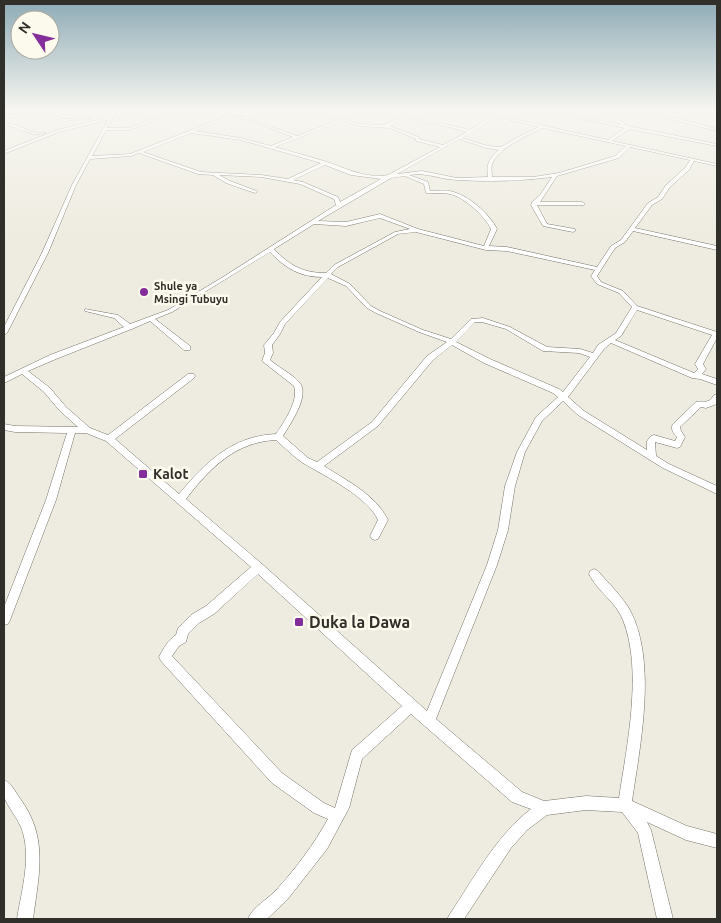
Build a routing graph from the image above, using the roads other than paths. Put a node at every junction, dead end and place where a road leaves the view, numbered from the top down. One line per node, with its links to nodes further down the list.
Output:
1 (91, 153): 9 (street)
2 (136, 153): 9 (street)
3 (143, 153): 15 (street)
4 (288, 153): 12 (street)
5 (430, 153): 10 (street)
6 (499, 153): 20 (street)
7 (621, 153): 16 (street)
8 (661, 153): 11 (street)
9 (88, 158): 40 (street)
10 (420, 159): 14 (street); 19 (street)
11 (692, 160): 13 (street); 28 (street)
12 (324, 163): 19 (street); 21 (street)
13 (717, 165)
14 (422, 172): 17 (street); 20 (street)
15 (215, 175): 21 (street); 23 (street)
16 (555, 175): 18 (street); 22 (street)
17 (406, 176): 19 (street); 31 (street)
18 (536, 177): 20 (street); 22 (street)
19 (389, 178): 26 (street)
20 (490, 178)
21 (288, 181): 26 (street)
22 (547, 188): 24 (street)
23 (255, 192)
24 (534, 203): 25 (street); 30 (street)
25 (582, 204)
26 (339, 206): 27 (street)
27 (313, 222): 29 (street); 33 (street)
28 (634, 229): 32 (street); 34 (street)
29 (416, 230): 31 (street); 35 (street)
30 (573, 230)
31 (486, 248): 34 (street)
32 (717, 248)
33 (271, 250): 35 (street); 38 (street)
34 (597, 269): 36 (street)
35 (328, 275): 43 (street); 58 (street)
36 (635, 307): 41 (street); 42 (street)
37 (87, 310): 39 (street)
38 (151, 320): 39 (street); 44 (street)
39 (130, 328): 46 (street)
40 (4, 333)
41 (717, 334): 48 (street)
42 (612, 341): 45 (street); 48 (street)
43 (452, 342): 45 (street); 53 (street); 61 (street)
44 (187, 348)
45 (595, 356): 53 (street)
46 (23, 371): 49 (street); 57 (street)
47 (191, 376): 59 (street)
48 (695, 376): 50 (street)
49 (4, 380)
50 (717, 382)
51 (717, 387): 52 (street)
52 (717, 392)
53 (564, 396): 60 (street); 69 (street)
54 (717, 397): 60 (street)
55 (72, 429): 56 (street); 57 (street); 67 (street)
56 (7, 430)
57 (86, 430): 59 (street)
58 (278, 437): 61 (street); 63 (street)
59 (109, 439): 63 (street)
60 (652, 456): 62 (street)
61 (317, 466): 64 (street)
62 (717, 490)
63 (180, 500): 65 (street)
64 (375, 536)
65 (258, 567): 68 (street); 73 (street)
66 (594, 574): 71 (street)
67 (4, 620)
68 (411, 706): 69 (street); 73 (street)
69 (429, 721): 72 (street)
70 (4, 787): 75 (street)
71 (625, 805): 72 (street); 74 (street); 78 (street)
72 (544, 808): 77 (street)
73 (338, 816): 76 (street)
74 (717, 841)
75 (25, 919)
76 (256, 919)
77 (455, 919)
78 (665, 919)

